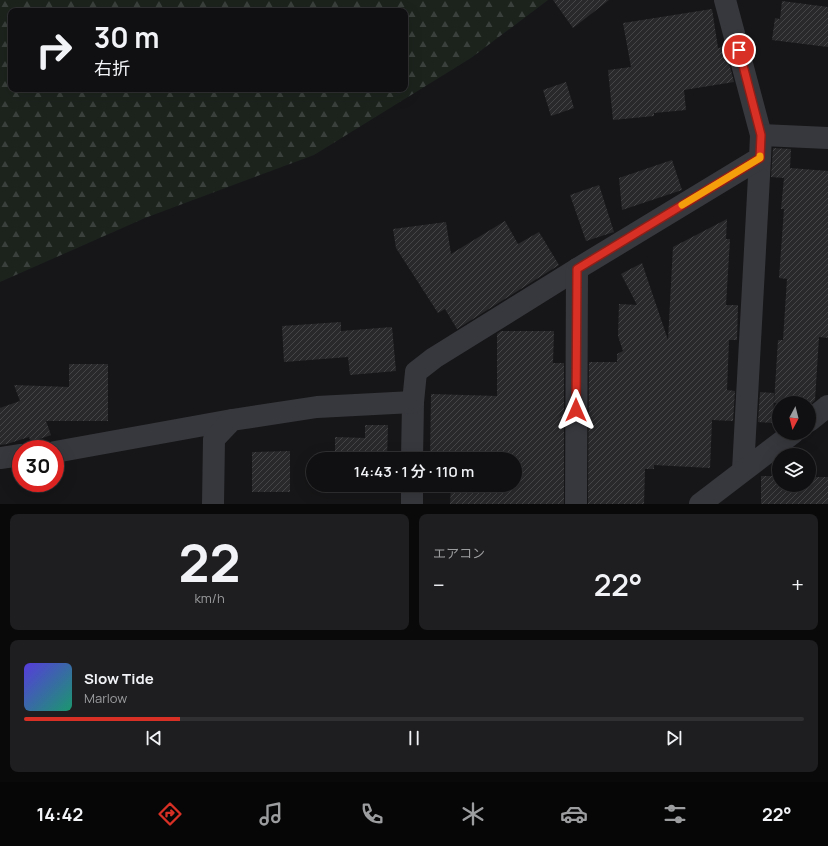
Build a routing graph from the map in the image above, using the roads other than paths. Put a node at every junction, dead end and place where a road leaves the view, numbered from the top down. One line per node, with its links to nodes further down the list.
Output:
1 (725, 0): 2 (street)
2 (761, 135): 3 (street); 4 (street)
3 (828, 138)
4 (760, 158): 5 (street); 15 (street)
5 (577, 269): 6 (street); 20 (street)
6 (412, 402): 9 (street); 12 (street)
7 (828, 406): 8 (street)
8 (816, 415)
9 (232, 420): 11 (street); 18 (street)
10 (784, 440): 15 (street)
11 (64, 450)
12 (412, 452)
13 (12, 456): 14 (street)
14 (0, 458)
15 (743, 470): 17 (street)
16 (412, 492): 19 (street)
17 (725, 495): 21 (street)
18 (213, 504)
19 (412, 504)
20 (576, 504)
21 (700, 504)

